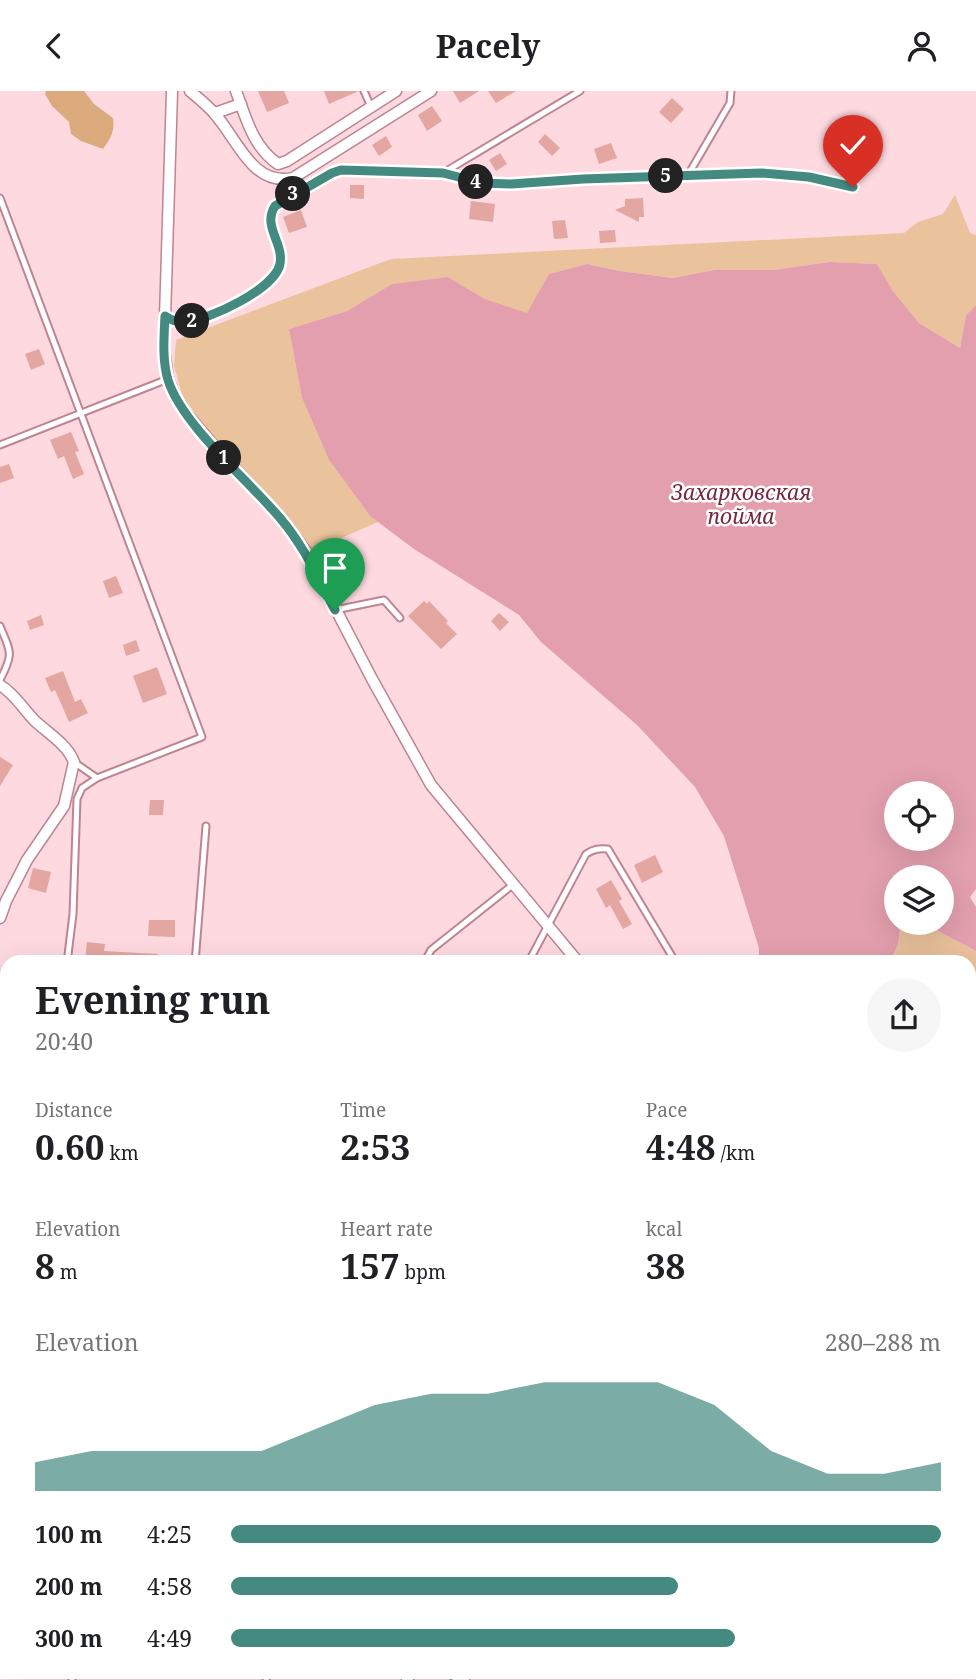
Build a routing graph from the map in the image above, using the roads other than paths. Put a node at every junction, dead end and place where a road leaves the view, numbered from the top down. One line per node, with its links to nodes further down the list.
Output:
1 (172, 91): 16 (street)
2 (190, 91): 11 (street)
3 (236, 91): 9 (street)
4 (364, 91): 10 (lane)
5 (396, 91): 10 (street)
6 (431, 91): 11 (street)
7 (580, 91): 12 (lane)
8 (732, 91): 13 (lane)
9 (241, 104): 10 (street); 11 (street)
10 (370, 107)
11 (215, 113)
12 (443, 173): 13 (lane); 16 (lane)
13 (688, 175): 14 (lane)
14 (853, 187)
15 (0, 198): 18 (lane)
16 (165, 316): 17 (street)
17 (168, 379): 18 (lane); 20 (street)
18 (82, 412): 19 (lane); 25 (lane)
19 (0, 445)
20 (335, 610): 21 (lane); 27 (street)
21 (400, 618)
22 (0, 626): 23 (lane)
23 (0, 682): 24 (street)
24 (74, 762): 25 (lane); 28 (street)
25 (97, 778): 30 (lane)
26 (206, 826): 31 (lane)
27 (515, 883): 29 (street); 32 (lane)
28 (0, 918)
29 (548, 924): 33 (lane); 34 (street); 35 (lane)
30 (68, 955)
31 (196, 955)
32 (428, 955)
33 (532, 955)
34 (573, 955)
35 (671, 955)

